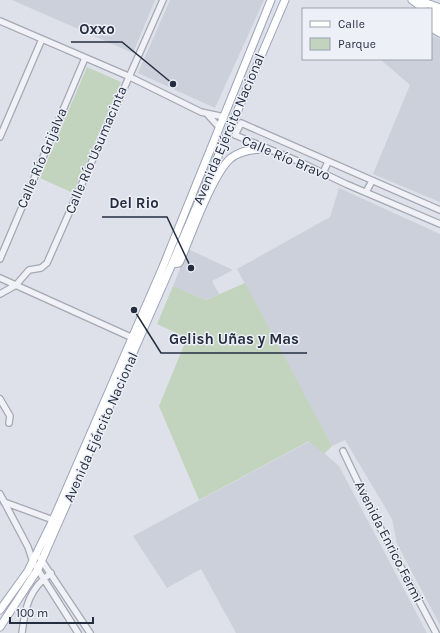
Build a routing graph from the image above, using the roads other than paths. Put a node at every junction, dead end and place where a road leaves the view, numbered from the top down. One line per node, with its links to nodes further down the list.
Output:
1 (163, 0): 13 (street, Calle Río Usumacinta)
2 (271, 0): 15 (main road, Avenida Ejército Nacional)
3 (285, 0): 22 (main road, Avenida Ejército Nacional)
4 (411, 0): 6 (main road); 7 (main road); 8 (main road)
5 (418, 0): 9 (main road)
6 (418, 8)
7 (423, 8)
8 (428, 8)
9 (440, 8)
10 (0, 21): 11 (street)
11 (42, 39): 12 (street); 17 (street)
12 (85, 58): 13 (street); 26 (street, Calle Río Grijalva)
13 (128, 76): 14 (street); 29 (street, Calle Río Usumacinta)
14 (208, 114): 15 (street); 16 (street)
15 (224, 117): 16 (main road, Avenida Ejército Nacional); 22 (main road)
16 (219, 127): 31 (main road, Avenida Ejército Nacional)
17 (0, 137)
18 (266, 148): 19 (street, Calle Río Bravo); 20 (street, Calle Río Bravo); 27 (main road)
19 (328, 162): 20 (street); 21 (street, Calle Río Bravo)
20 (323, 173): 23 (street, Calle Río Bravo)
21 (372, 181): 23 (street); 24 (street, Calle Río Bravo)
22 (205, 188): 27 (main road, Avenida Ejército Nacional)
23 (366, 192): 25 (street, Calle Río Bravo)
24 (440, 210)
25 (440, 224)
26 (0, 259)
27 (172, 264): 31 (main road, Avenida Ejército Nacional)
28 (0, 278): 29 (street)
29 (16, 286): 30 (street); 31 (street)
30 (0, 294)
31 (135, 340): 37 (main road, Avenida Ejército Nacional); 40 (main road, Avenida Ejército Nacional)
32 (0, 399): 33 (street)
33 (9, 423)
34 (343, 451): 50 (street, Avenida Enrico Fermi)
35 (0, 494): 36 (street)
36 (4, 502): 37 (street); 38 (street)
37 (53, 520): 39 (main road, Avenida Ejército Nacional)
38 (28, 547): 39 (street); 41 (street)
39 (37, 554): 40 (street); 41 (main road, Avenida Ejército Nacional)
40 (42, 560): 42 (main road, Avenida Ejército Nacional); 43 (street)
41 (33, 562): 42 (street); 45 (main road, Avenida Ejército Nacional)
42 (38, 569): 44 (street); 46 (main road, Avenida Ejército Nacional)
43 (51, 573): 44 (street); 49 (street)
44 (44, 578): 47 (street); 48 (street)
45 (0, 610)
46 (0, 627)
47 (22, 633)
48 (78, 633)
49 (90, 633)
50 (436, 633)

